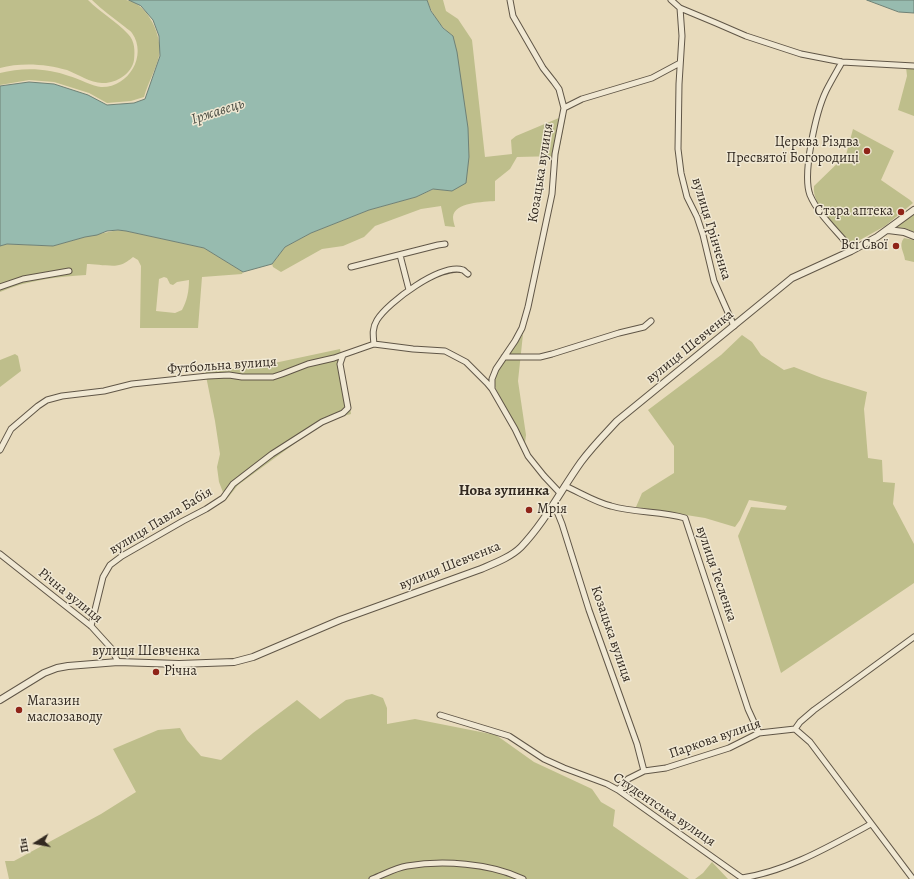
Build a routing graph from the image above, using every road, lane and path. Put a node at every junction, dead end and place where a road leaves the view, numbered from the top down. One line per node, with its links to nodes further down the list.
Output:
1 (510, 0): 7 (street, Козацька вулиця)
2 (671, 0): 3 (street)
3 (680, 8): 4 (street); 5 (street, вулиця Грінченка)
4 (842, 62): 6 (street); 12 (street)
5 (680, 63): 7 (street); 20 (street, вулиця Грінченка)
6 (914, 66)
7 (564, 108): 23 (street, Козацька вулиця)
8 (914, 210): 9 (street, вулиця Шевченка)
9 (888, 230): 10 (street); 12 (street, вулиця Шевченка)
10 (914, 236)
11 (445, 244): 13 (street)
12 (851, 251): 20 (street, вулиця Шевченка)
13 (400, 255): 14 (street); 18 (street)
14 (350, 267)
15 (69, 271): 17 (street)
16 (468, 274): 18 (street)
17 (0, 287)
18 (409, 290): 21 (street)
19 (651, 321): 23 (street)
20 (734, 326): 26 (street, вулиця Шевченка)
21 (374, 344): 22 (street, Футбольна вулиця); 24 (street)
22 (343, 355): 25 (street, Футбольна вулиця); 30 (street, вулиця Павла Бабія)
23 (504, 358): 24 (street, Козацька вулиця)
24 (492, 389): 27 (street)
25 (0, 450)
26 (565, 486): 27 (street, вулиця Шевченка); 36 (street, вулиця Тесленка)
27 (560, 493): 28 (street, вулиця Шевченка)
28 (554, 504): 32 (street, вулиця Шевченка); 37 (street, Козацька вулиця)
29 (0, 554): 30 (street, Річна вулиця)
30 (90, 626): 32 (street, Річна вулиця)
31 (914, 637): 35 (street)
32 (118, 662): 33 (street, вулиця Шевченка)
33 (0, 700)
34 (440, 716): 38 (street, Студентська вулиця)
35 (795, 729): 36 (street, Паркова вулиця); 39 (street)
36 (758, 733): 37 (street, Паркова вулиця)
37 (644, 771): 38 (street, Паркова вулиця)
38 (618, 790): 39 (street, Студентська вулиця)
39 (871, 824): 42 (street)
40 (372, 879): 41 (street)
41 (522, 879)
42 (913, 879)

